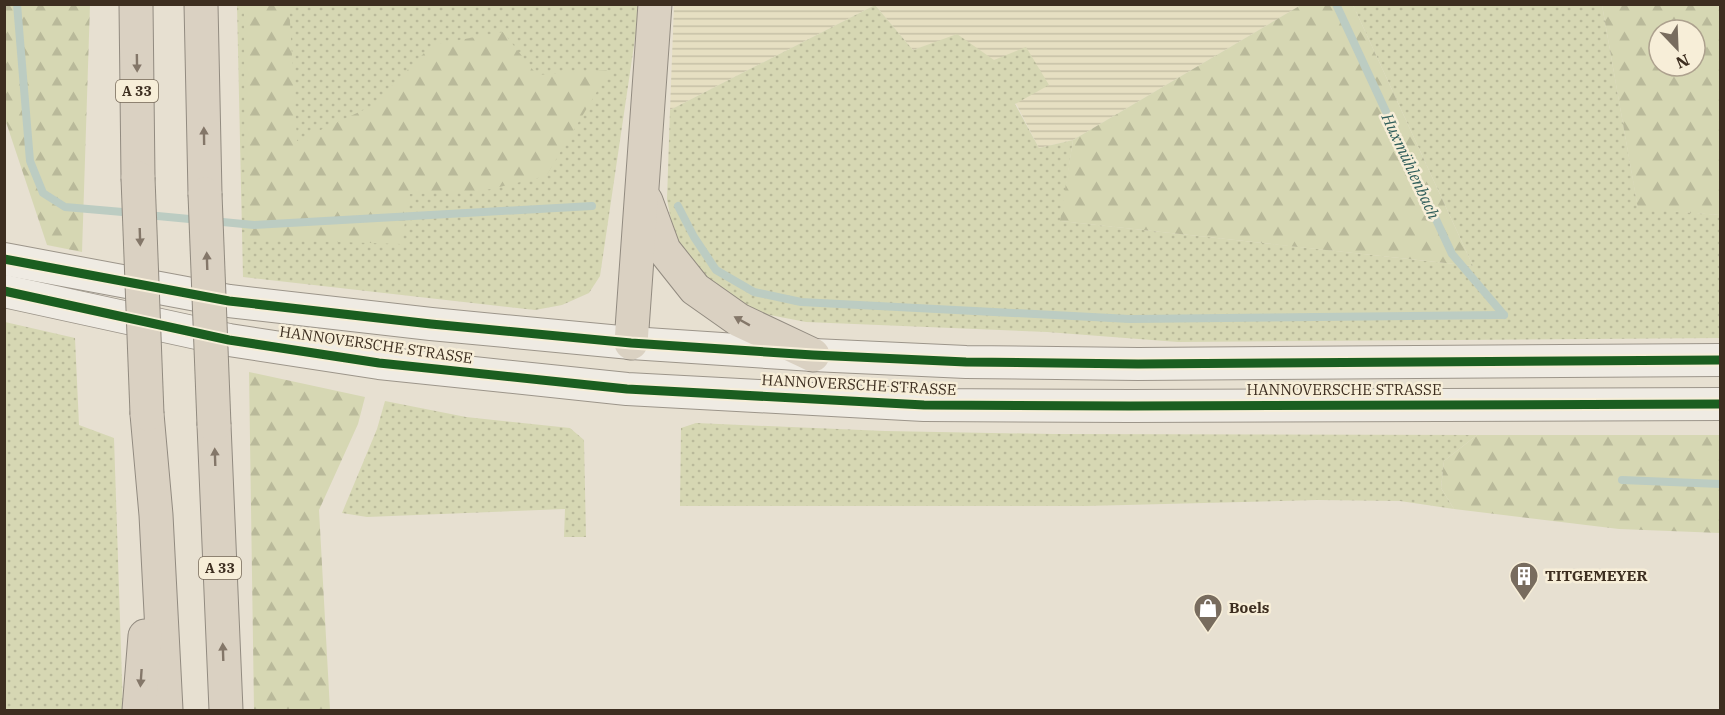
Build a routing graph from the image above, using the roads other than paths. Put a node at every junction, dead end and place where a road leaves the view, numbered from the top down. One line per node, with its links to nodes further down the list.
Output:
1 (136, 4): 12 (highway, A 33, one-way to 12, bridge)
2 (201, 4): 15 (highway, A 33, one-way to 2, bridge)
3 (656, 4): 4 (highway)
4 (642, 192): 7 (highway); 8 (highway, one-way to 4)
5 (4, 258): 7 (main road, HANNOVERSCHE STRASSE)
6 (4, 291): 10 (main road, HANNOVERSCHE STRASSE)
7 (631, 343): 8 (main road, HANNOVERSCHE STRASSE); 10 (main road)
8 (813, 356): 9 (main road, HANNOVERSCHE STRASSE)
9 (1720, 360)
10 (627, 389): 11 (main road, HANNOVERSCHE STRASSE)
11 (1720, 404)
12 (156, 515): 13 (highway, one-way to 13); 14 (highway, A 33)
13 (139, 711)
14 (166, 711)
15 (226, 711)

